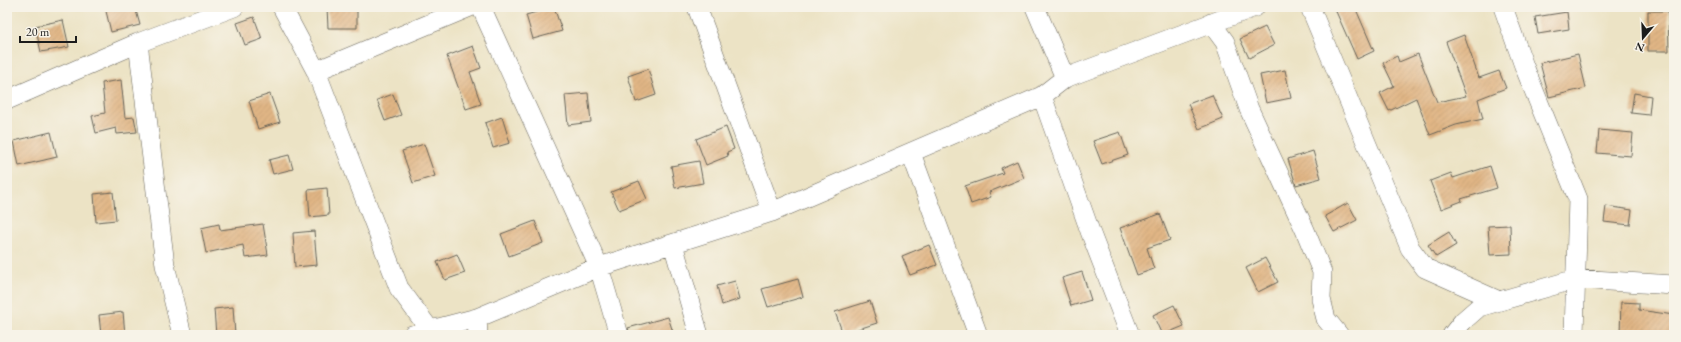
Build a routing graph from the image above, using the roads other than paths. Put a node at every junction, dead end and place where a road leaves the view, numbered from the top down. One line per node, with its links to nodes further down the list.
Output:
1 (234, 7): 11 (street)
2 (282, 7): 12 (street)
3 (470, 7): 12 (street)
4 (481, 7): 19 (street)
5 (697, 7): 17 (street)
6 (1035, 7): 13 (street)
7 (1255, 7): 10 (street)
8 (1310, 7): 22 (street)
9 (1503, 7): 20 (street)
10 (1211, 24): 13 (street); 30 (street)
11 (138, 43): 15 (street); 25 (street)
12 (316, 71): 24 (street)
13 (1065, 78): 14 (street)
14 (1042, 96): 16 (street); 29 (street)
15 (7, 100)
16 (911, 154): 17 (street); 28 (street)
17 (772, 212): 18 (street)
18 (673, 244): 19 (street); 27 (street)
19 (599, 267): 23 (street); 26 (street)
20 (1576, 279): 21 (street); 22 (street); 32 (street)
21 (1674, 284)
22 (1499, 301): 31 (street)
23 (478, 327): 24 (street)
24 (421, 333)
25 (182, 335)
26 (620, 335)
27 (699, 335)
28 (978, 335)
29 (1130, 335)
30 (1339, 335)
31 (1452, 335)
32 (1574, 335)

